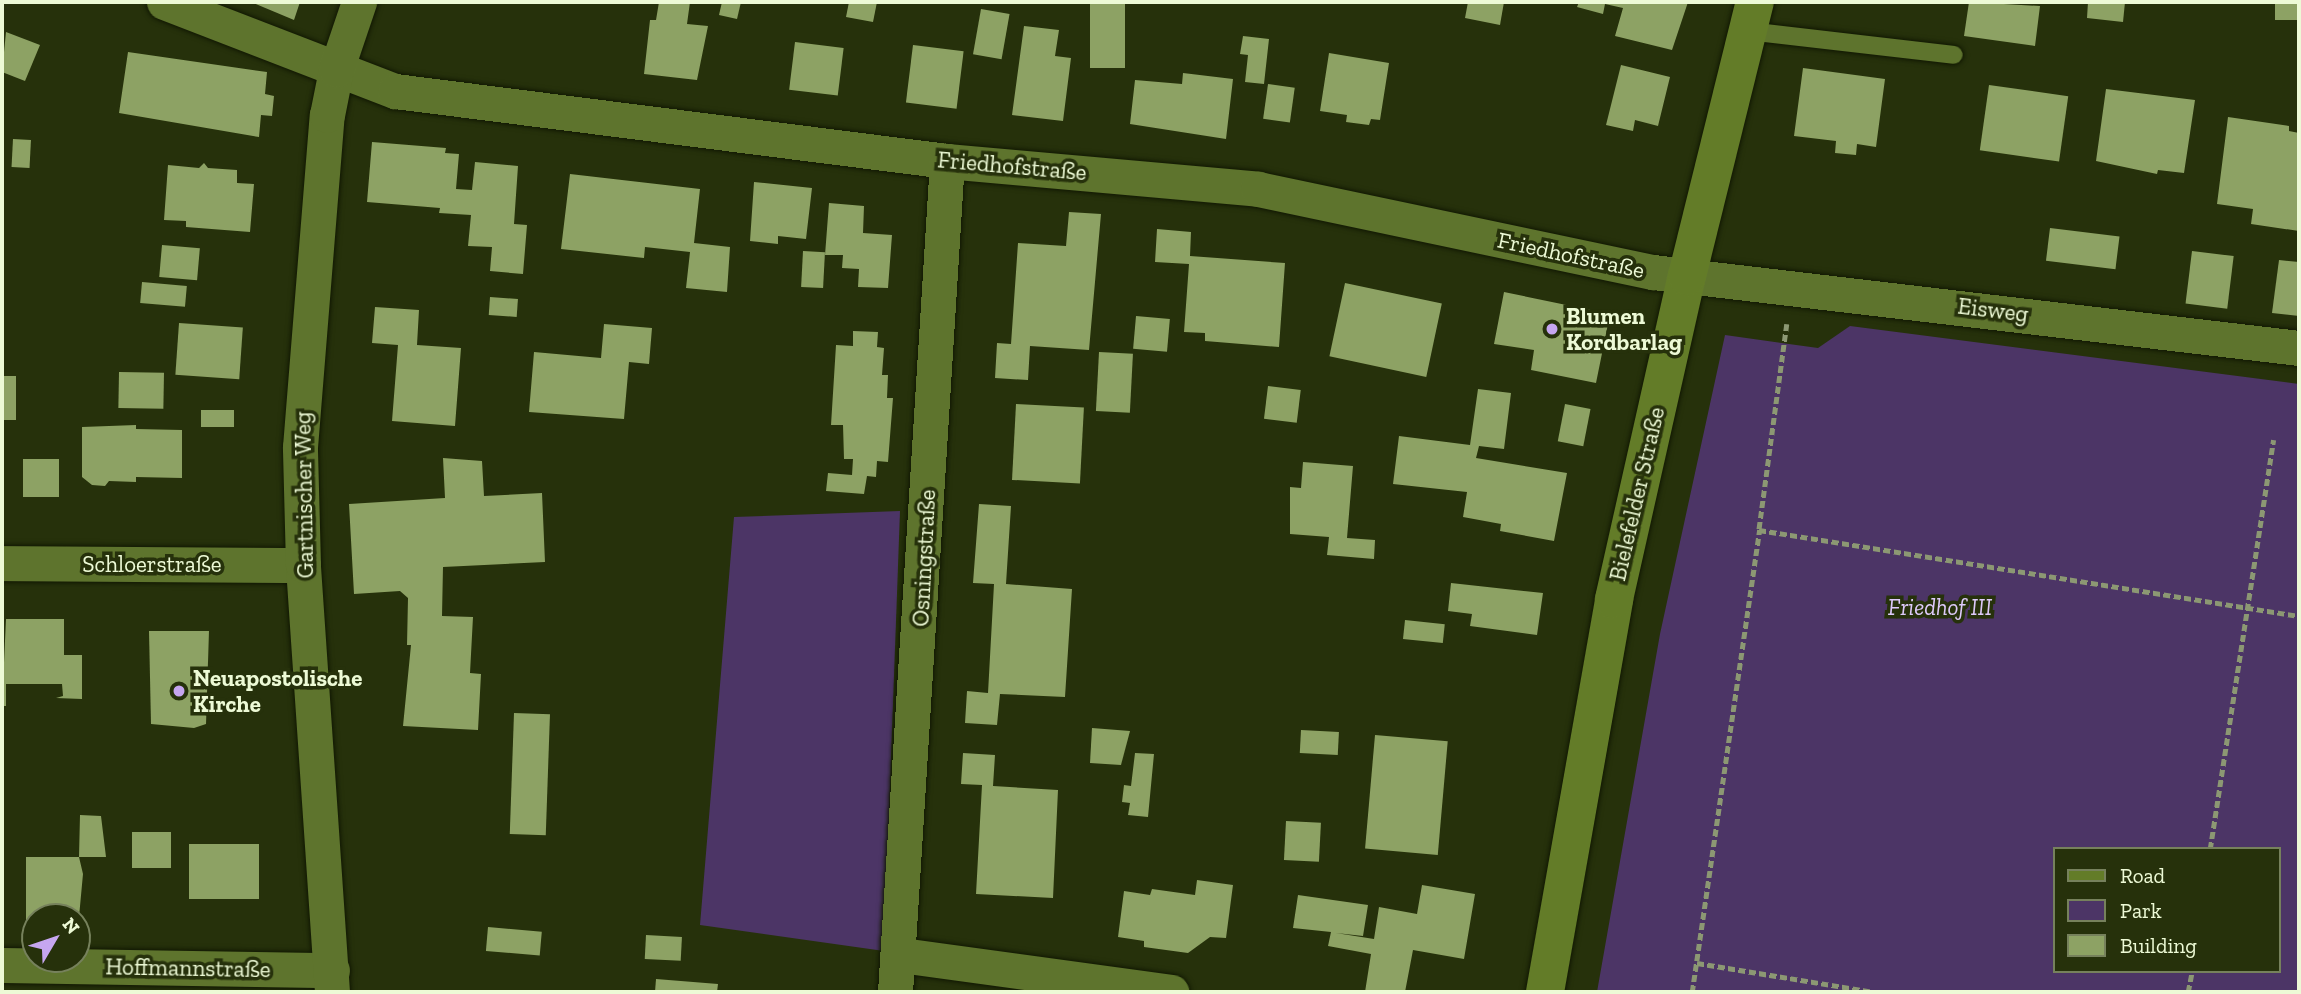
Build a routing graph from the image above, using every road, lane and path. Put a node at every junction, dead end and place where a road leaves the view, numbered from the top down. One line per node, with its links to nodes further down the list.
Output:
1 (164, 2): 5 (street, Friedhofstraße)
2 (359, 2): 5 (street, Gartnischer Weg)
3 (1752, 17): 4 (lane); 7 (street, Bielefelder Straße)
4 (1954, 55)
5 (335, 70): 6 (street, Friedhofstraße); 13 (street, Gartnischer Weg)
6 (947, 161): 7 (street, Friedhofstraße); 17 (street, Osningstraße)
7 (1687, 276): 8 (street, Eisweg); 24 (street, Bielefelder Straße)
8 (1794, 286): 9 (street, Eisweg); 11 (path)
9 (2299, 348)
10 (2273, 440): 14 (path)
11 (1759, 530): 14 (path); 18 (path)
12 (2, 563): 13 (street, Schloerstraße)
13 (303, 565): 21 (street, Gartnischer Weg)
14 (2246, 608): 15 (path); 16 (path)
15 (2299, 616)
16 (2210, 847)
17 (901, 955): 22 (street, Osningstraße); 23 (street)
18 (1697, 964): 25 (path); 26 (path)
19 (2, 965): 21 (street, Hoffmannstraße)
20 (2192, 973): 27 (path)
21 (332, 981)
22 (895, 992)
23 (1171, 992)
24 (1545, 992)
25 (1692, 992)
26 (1874, 992)
27 (2189, 992)

